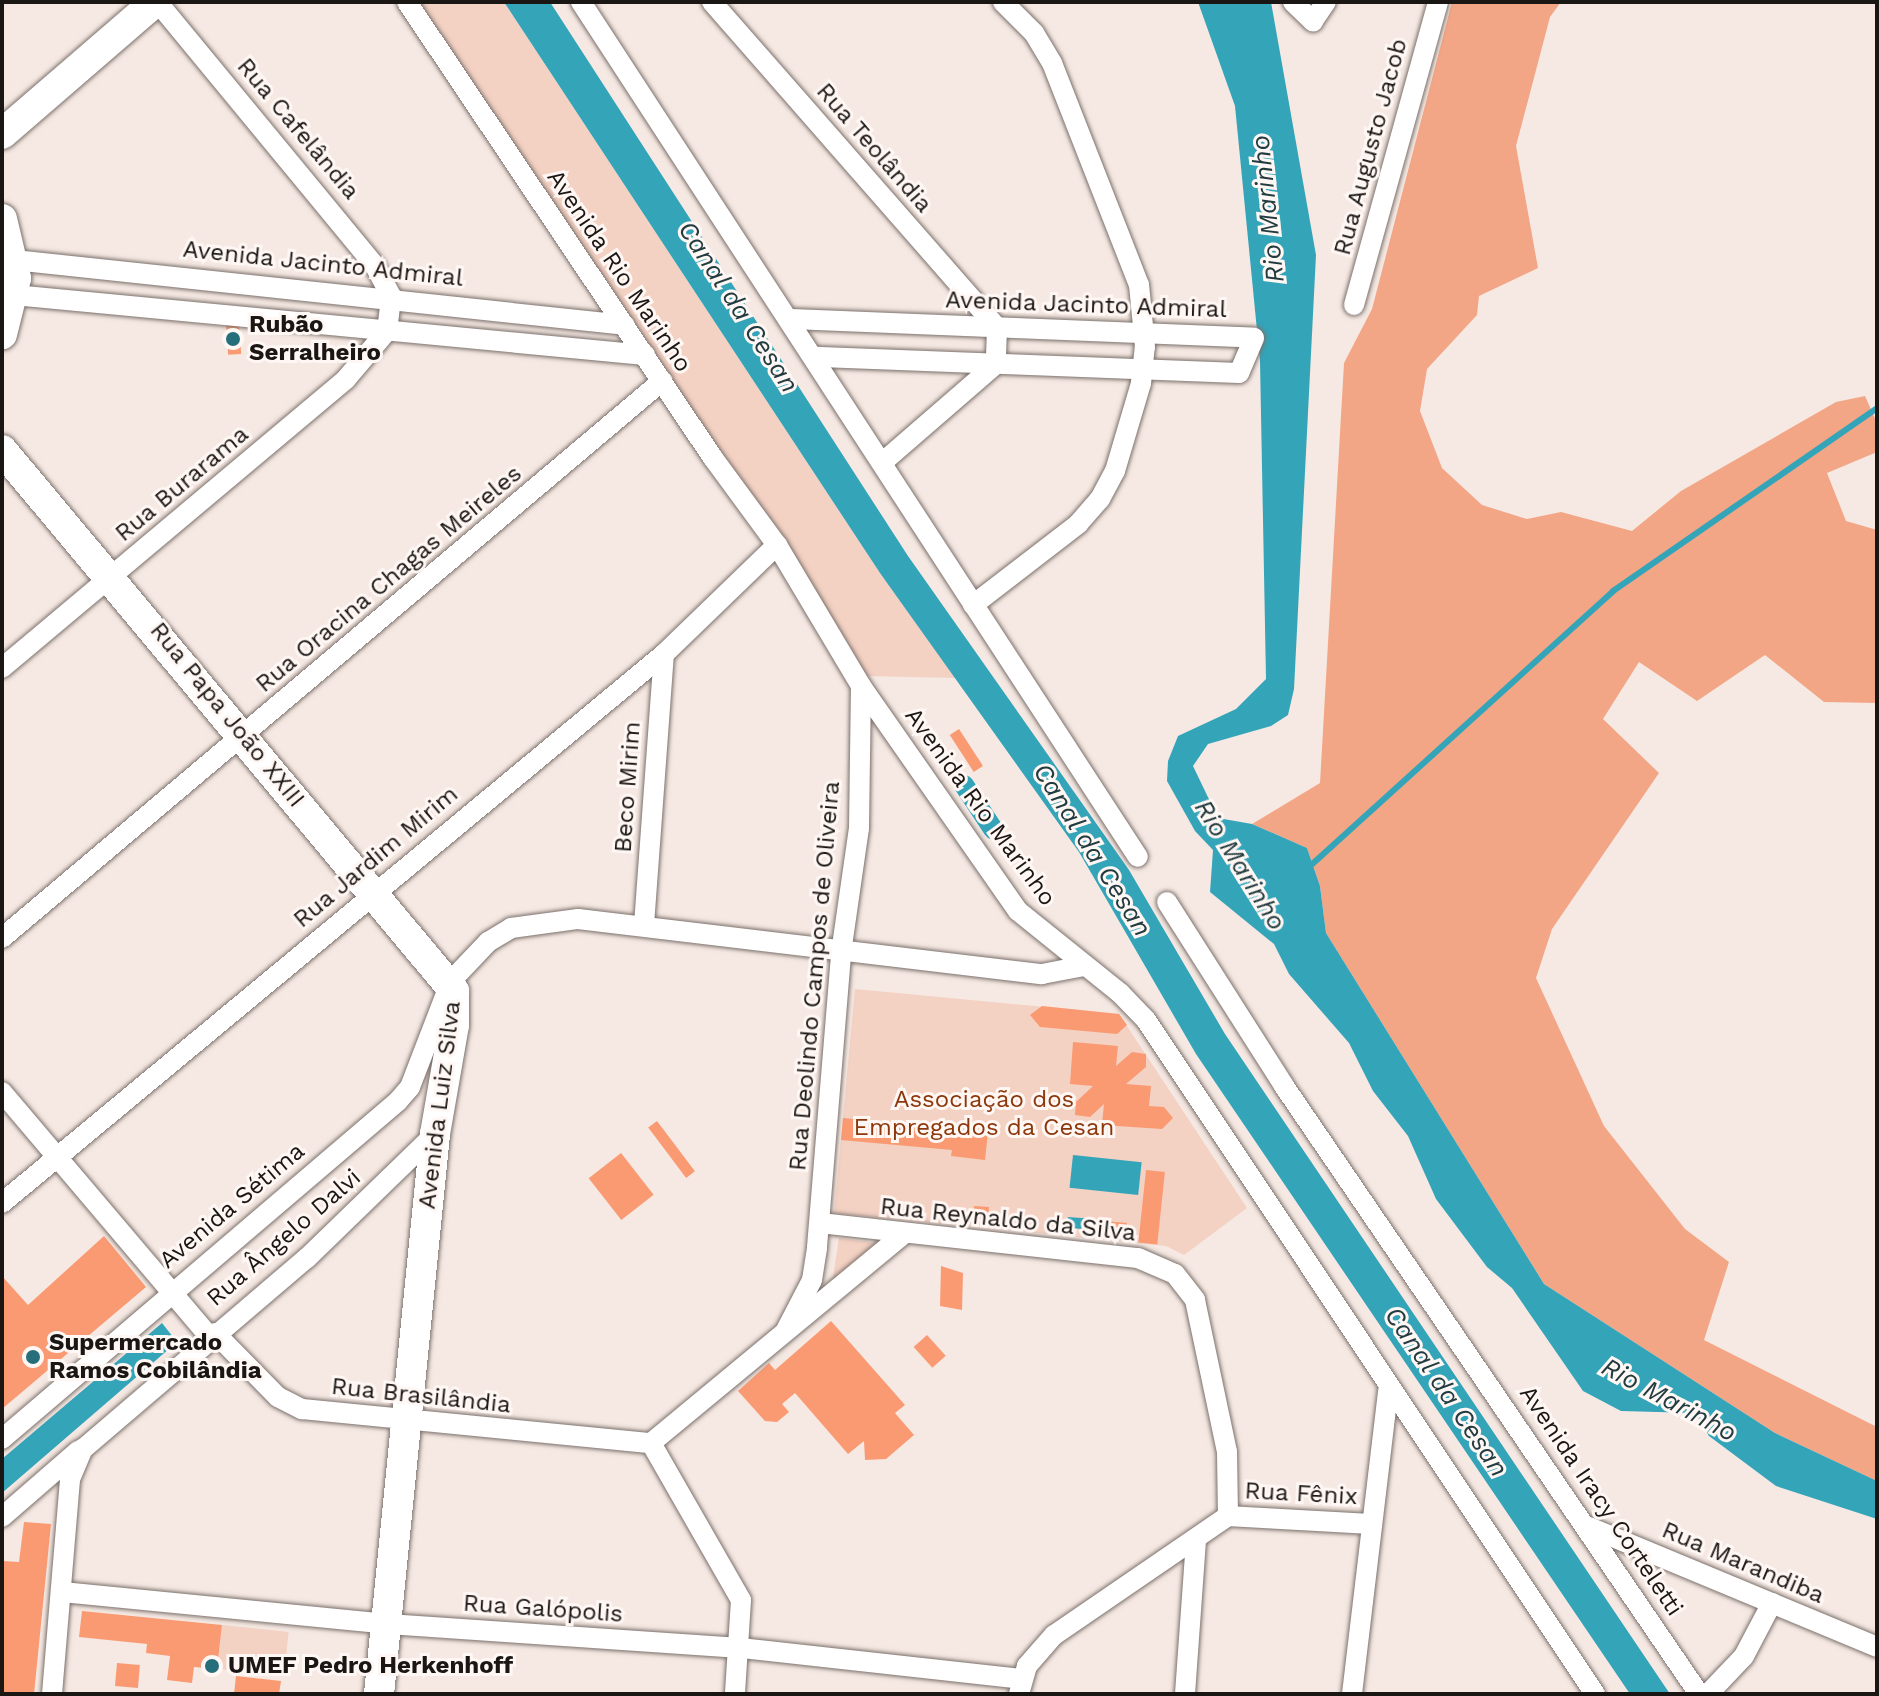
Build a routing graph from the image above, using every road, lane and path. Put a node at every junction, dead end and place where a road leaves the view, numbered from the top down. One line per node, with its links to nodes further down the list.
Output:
1 (156, 2): 9 (street); 13 (street, Rua Cafelândia)
2 (407, 2): 16 (street, Avenida Rio Marinho)
3 (581, 2): 15 (street)
4 (712, 2): 17 (street, Rua Teolândia)
5 (1003, 2): 20 (street)
6 (1293, 2): 7 (street)
7 (1326, 2)
8 (1438, 2): 14 (street, Rua Augusto Jacob)
9 (2, 134)
10 (2, 219): 11 (street)
11 (14, 260): 12 (street); 13 (street, Avenida Jacinto Admiral)
12 (14, 295): 18 (street); 19 (street)
13 (391, 296): 16 (street, Avenida Jacinto Admiral); 18 (street)
14 (1354, 305)
15 (789, 319): 17 (street, Avenida Jacinto Admiral); 22 (street)
16 (625, 325): 21 (street, Avenida Rio Marinho)
17 (997, 328): 20 (street, Avenida Jacinto Admiral); 23 (street)
18 (387, 331): 21 (street); 29 (street, Rua Burarama)
19 (2, 334)
20 (1145, 335): 24 (street); 24 (street, Avenida Jacinto Admiral)
21 (645, 355): 25 (street, Avenida Rio Marinho)
22 (814, 357): 23 (street, Avenida Jacinto Admiral); 27 (street)
23 (996, 364): 24 (street, Avenida Jacinto Admiral); 27 (street)
24 (1143, 371): 30 (street)
25 (662, 381): 28 (street, Avenida Rio Marinho); 34 (street, Rua Oracina Chagas Meireles)
26 (2, 450): 29 (street, Rua Papa João XXIII)
27 (883, 462): 30 (street)
28 (777, 545): 31 (street, Rua Jardim Mirim); 33 (street, Avenida Rio Marinho)
29 (112, 575): 32 (street, Rua Burarama); 34 (street, Rua Papa João XXIII)
30 (973, 605): 35 (street)
31 (664, 654): 36 (street, Rua Jardim Mirim); 38 (street, Beco Mirim)
32 (2, 668)
33 (861, 686): 40 (street, Rua Deolindo Campos de Oliveira); 41 (street, Avenida Rio Marinho)
34 (245, 735): 36 (street, Rua Papa João XXIII); 39 (street, Rua Oracina Chagas Meireles)
35 (1138, 857)
36 (373, 893): 42 (street, Rua Papa João XXIII); 45 (street, Rua Jardim Mirim)
37 (1167, 902): 62 (street, Avenida Iracy Corteletti)
38 (644, 925): 40 (street, Avenida Luiz Silva); 42 (street, Avenida Luiz Silva)
39 (2, 938)
40 (841, 953): 41 (street, Avenida Luiz Silva); 47 (street, Rua Deolindo Campos de Oliveira)
41 (1084, 966): 52 (street, Avenida Rio Marinho)
42 (451, 981): 44 (street, Avenida Luiz Silva); 49 (street, Avenida Sétima)
43 (2, 1092): 45 (street, Rua Brasilândia)
44 (435, 1134): 51 (street, Rua Ângelo Dalvi); 53 (street, Avenida Luiz Silva)
45 (56, 1157): 46 (street, Rua Jardim Mirim); 49 (street, Rua Brasilândia)
46 (2, 1203)
47 (820, 1223): 48 (street, Rua Reynaldo da Silva); 50 (street, Rua Deolindo Campos de Oliveira)
48 (901, 1236): 50 (street); 59 (street, Rua Reynaldo da Silva)
49 (171, 1292): 51 (street, Rua Brasilândia); 54 (street, Avenida Sétima)
50 (786, 1330): 56 (street)
51 (213, 1335): 53 (street, Rua Brasilândia); 55 (street, Rua Ângelo Dalvi)
52 (1388, 1390): 61 (street); 75 (street, Avenida Rio Marinho)
53 (404, 1422): 56 (street, Rua Brasilândia); 66 (street, Avenida Luiz Silva)
54 (2, 1439)
55 (91, 1440): 57 (street, Rua Ângelo Dalvi); 58 (street, Rua Ângelo Dalvi)
56 (651, 1443): 68 (street)
57 (49, 1476): 58 (street); 60 (street, Rua Ângelo Dalvi)
58 (70, 1479): 64 (street, Rua Ângelo Dalvi)
59 (1228, 1516): 61 (street, Rua Fênix); 63 (street)
60 (2, 1517)
61 (1370, 1524): 74 (street)
62 (1589, 1527): 65 (street, Rua Marandiba); 76 (street, Avenida Iracy Corteletti)
63 (1196, 1542): 69 (street); 73 (street)
64 (62, 1592): 66 (street, Rua Galópolis); 70 (street, Rua Ângelo Dalvi)
65 (1772, 1603): 67 (street, Rua Marandiba); 77 (street)
66 (387, 1624): 68 (street, Rua Galópolis); 71 (street, Avenida Luiz Silva)
67 (1877, 1647)
68 (741, 1648): 69 (street, Rua Galópolis); 72 (street)
69 (1020, 1686)
70 (52, 1694)
71 (379, 1694)
72 (735, 1694)
73 (1185, 1694)
74 (1352, 1694)
75 (1595, 1694)
76 (1699, 1694)
77 (1708, 1694)

